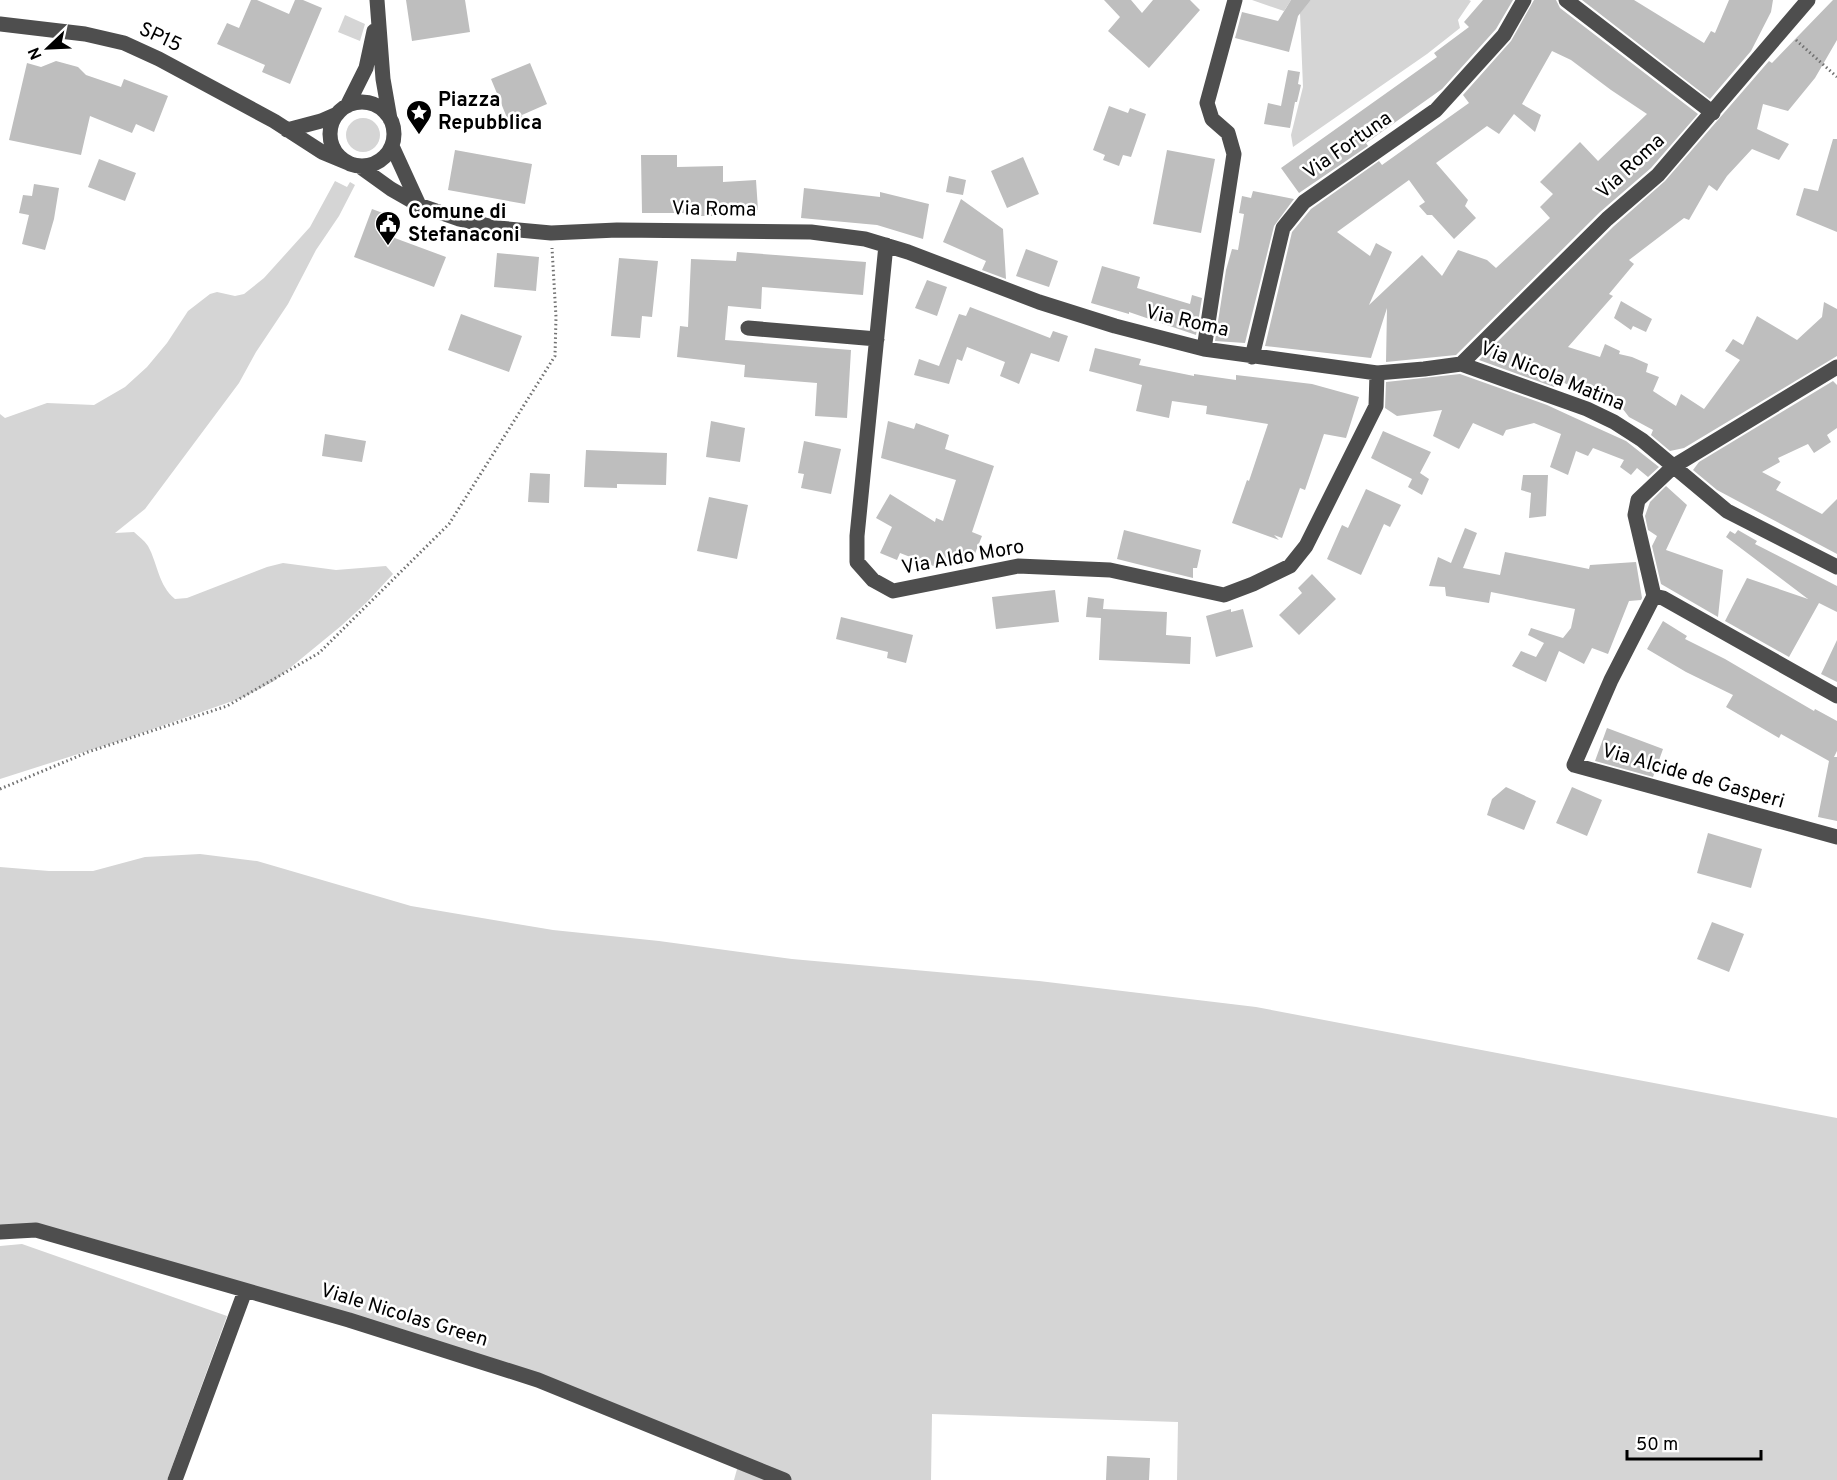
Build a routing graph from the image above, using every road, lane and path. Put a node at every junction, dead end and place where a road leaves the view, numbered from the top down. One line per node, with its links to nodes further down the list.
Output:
1 (1235, 0): 20 (street)
2 (1524, 0): 21 (street, Via Fortuna)
3 (1566, 0): 10 (street)
4 (1806, 0): 7 (street, Via Roma)
5 (377, 7): 9 (street); 11 (street)
6 (0, 24): 12 (street, SP15)
7 (1784, 28): 8 (path); 10 (street, Via Roma)
8 (1837, 77)
9 (342, 110): 11 (street); 12 (street); 14 (street)
10 (1713, 113): 22 (street, Via Roma)
11 (390, 119): 13 (street)
12 (287, 130): 14 (street, SP15)
13 (392, 146): 14 (street); 15 (street)
14 (355, 165): 15 (street, Via Roma)
15 (419, 205): 16 (street, Via Roma)
16 (551, 233): 17 (street, Via Roma); 29 (path)
17 (886, 245): 19 (street, Via Aldo Moro); 20 (street, Via Roma)
18 (748, 328): 19 (street)
19 (877, 339): 24 (street, Via Aldo Moro)
20 (1204, 349): 21 (street, Via Roma)
21 (1252, 357): 24 (street, Via Roma)
22 (1461, 364): 24 (street, Via Roma); 25 (street, Via Nicola Matina)
23 (1837, 367): 25 (street)
24 (1377, 373)
25 (1674, 466): 26 (street, Via Nicola Matina); 27 (street)
26 (1837, 567)
27 (1654, 596): 28 (street); 30 (street, Via Alcide de Gasperi)
28 (1837, 696)
29 (0, 789)
30 (1837, 837)
31 (0, 1232): 32 (street, Viale Nicolas Green)
32 (245, 1291): 33 (street); 34 (street, Viale Nicolas Green)
33 (175, 1480)
34 (784, 1480)

